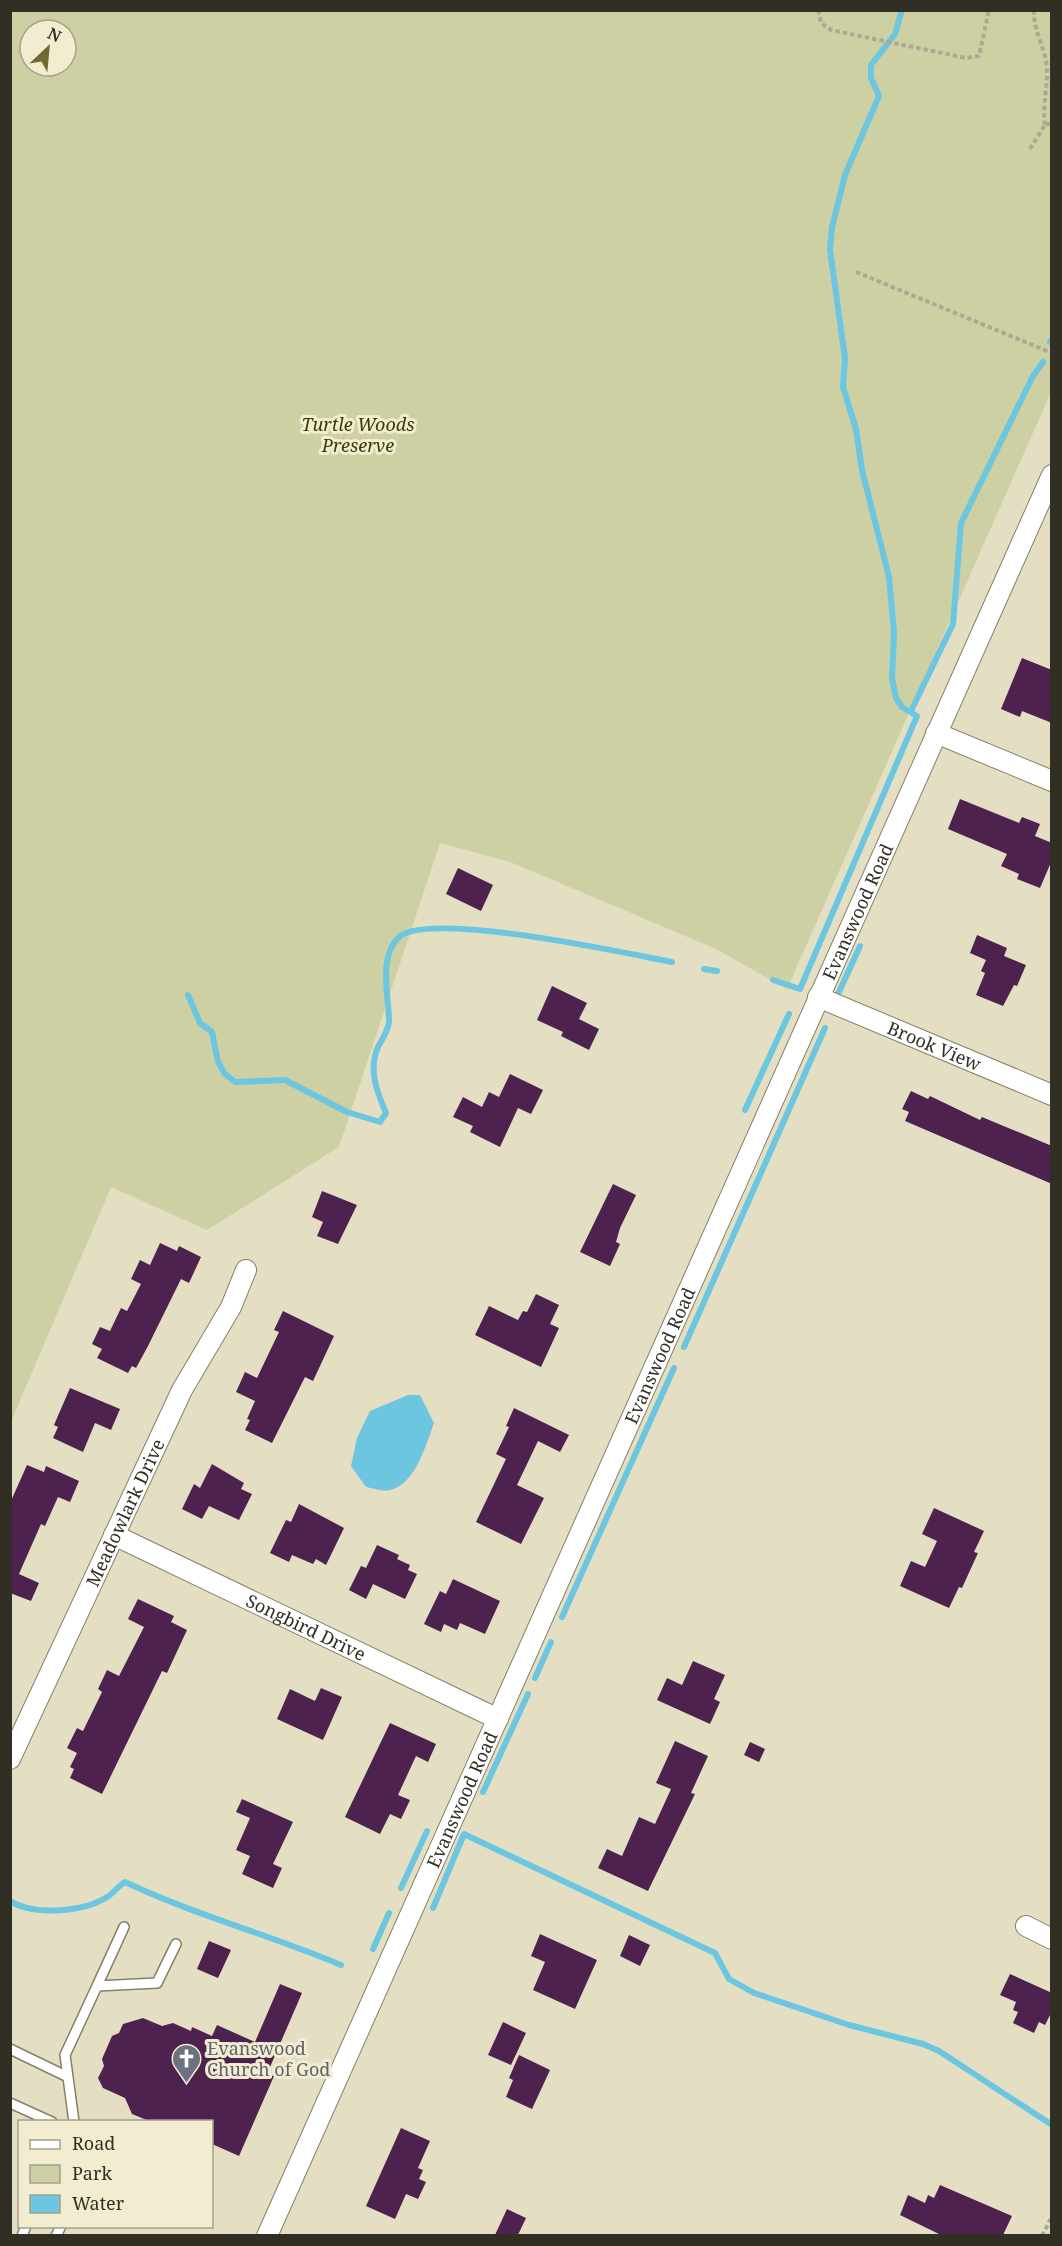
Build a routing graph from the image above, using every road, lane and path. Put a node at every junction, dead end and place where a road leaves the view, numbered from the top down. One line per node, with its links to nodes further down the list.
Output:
1 (818, 10): 2 (path)
2 (989, 10)
3 (1034, 10): 5 (path)
4 (1052, 123): 5 (path)
5 (1045, 125): 6 (path)
6 (1030, 149)
7 (856, 272): 8 (path)
8 (1052, 353)
9 (1050, 485): 10 (street, Evanswood Road)
10 (936, 733): 11 (street); 12 (street, Evanswood Road)
11 (1052, 781)
12 (818, 997): 13 (street, Brook View); 16 (street, Evanswood Road)
13 (1052, 1095)
14 (246, 1270): 15 (street, Meadowlark Drive)
15 (114, 1535): 16 (street, Songbird Drive); 17 (street, Meadowlark Drive)
16 (498, 1719): 29 (street, Evanswood Road)
17 (10, 1759)
18 (1026, 1926): 20 (street)
19 (124, 1927): 22 (lane)
20 (1052, 1939)
21 (176, 1944): 22 (lane)
22 (97, 1986): 24 (lane)
23 (10, 2049): 24 (lane)
24 (68, 2077): 27 (lane)
25 (10, 2103): 26 (lane)
26 (50, 2120)
27 (74, 2120)
28 (1052, 2216): 30 (path)
29 (267, 2235)
30 (1042, 2235)

